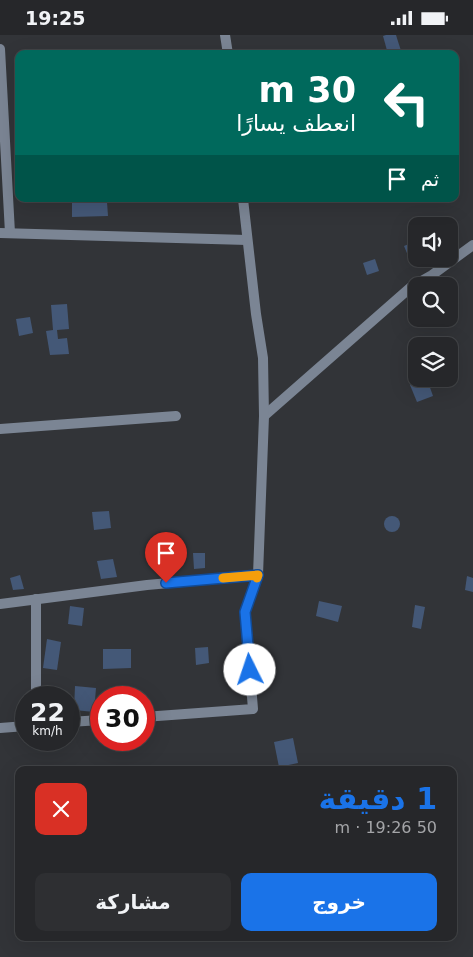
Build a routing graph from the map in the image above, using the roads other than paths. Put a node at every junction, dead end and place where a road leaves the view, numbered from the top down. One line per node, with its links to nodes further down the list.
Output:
1 (225, 35): 3 (street)
2 (0, 49): 5 (street)
3 (227, 50)
4 (243, 202): 6 (street)
5 (5, 233): 6 (street)
6 (247, 240): 9 (street)
7 (473, 245): 9 (street)
8 (176, 416): 10 (street)
9 (264, 416): 11 (street)
10 (0, 429)
11 (258, 575): 12 (street); 15 (street)
12 (36, 599): 13 (street); 14 (street)
13 (0, 604)
14 (36, 686)
15 (155, 716)
16 (15, 727): 17 (street)
17 (0, 728)

